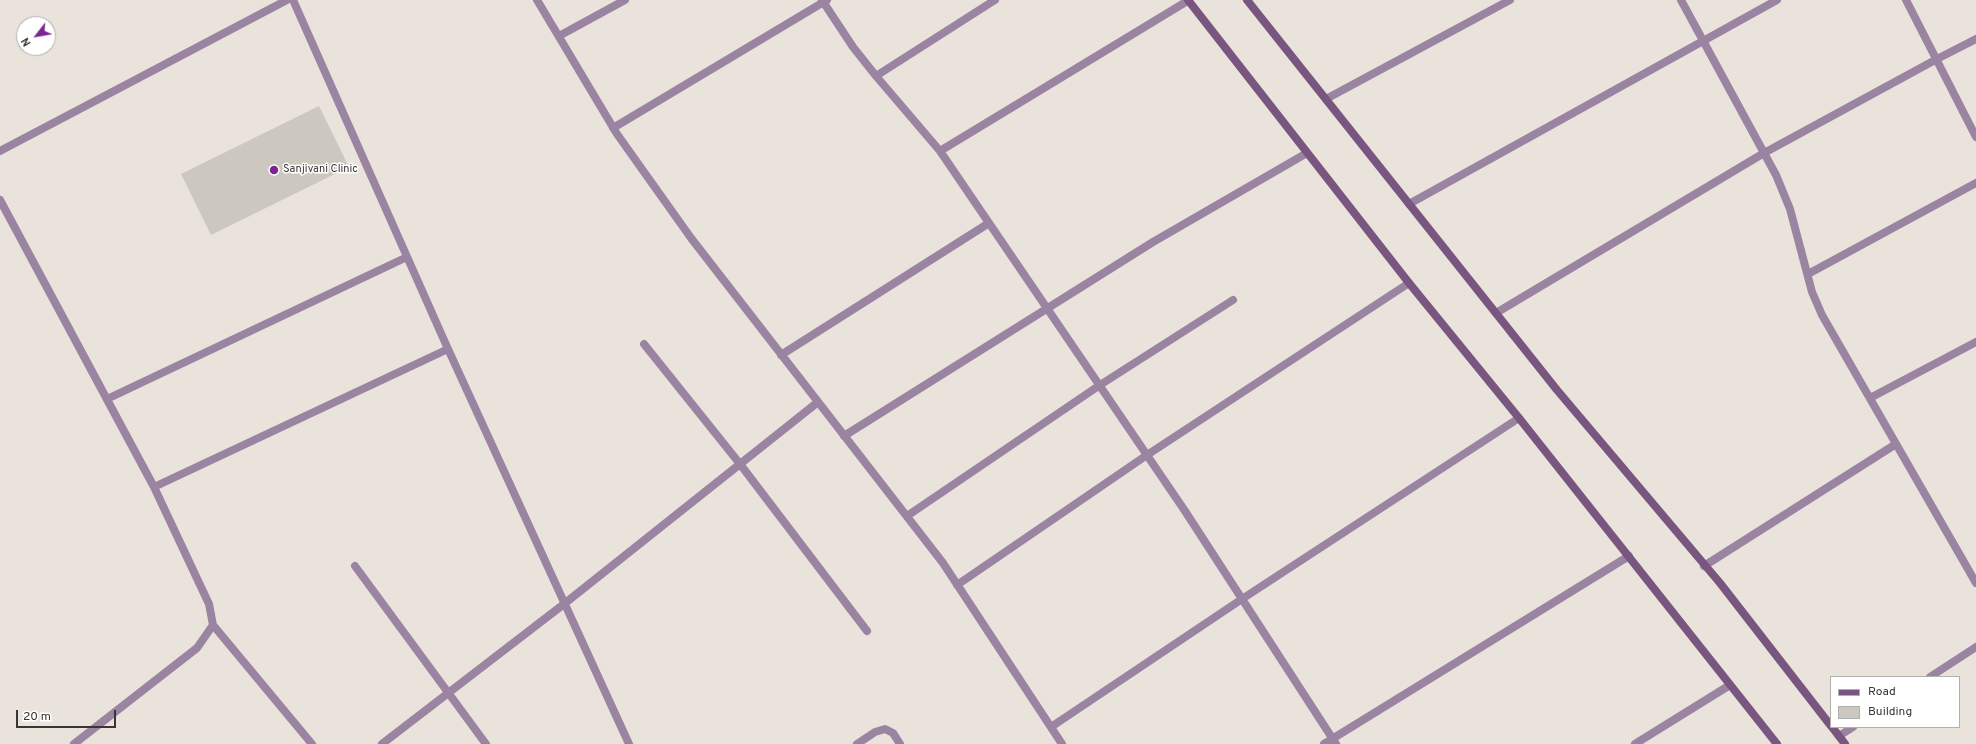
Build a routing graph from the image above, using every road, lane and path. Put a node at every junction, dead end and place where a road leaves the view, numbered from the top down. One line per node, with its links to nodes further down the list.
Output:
1 (287, 0): 21 (street)
2 (293, 0): 29 (street)
3 (538, 0): 13 (street)
4 (625, 0): 13 (street)
5 (995, 0): 17 (street)
6 (1188, 0): 22 (street); 24 (main road)
7 (1247, 0): 18 (main road)
8 (1510, 0): 18 (street)
9 (1681, 0): 15 (street)
10 (1777, 0): 15 (street)
11 (1906, 0): 16 (street)
12 (824, 1): 17 (street); 19 (street)
13 (559, 36): 19 (street)
14 (1976, 39): 16 (street)
15 (1703, 40): 23 (street); 27 (street)
16 (1936, 59): 20 (street); 23 (street)
17 (876, 76): 22 (street)
18 (1326, 99): 27 (main road)
19 (612, 128): 38 (street)
20 (1976, 137)
21 (0, 151)
22 (940, 151): 28 (street)
23 (1764, 152): 30 (street); 34 (street)
24 (1307, 153): 31 (main road); 33 (street)
25 (1976, 183): 30 (street)
26 (0, 200): 41 (street)
27 (1409, 204): 34 (main road)
28 (989, 223): 33 (street); 38 (street)
29 (407, 258): 37 (street); 41 (street)
30 (1808, 274): 40 (street)
31 (1409, 283): 43 (main road); 46 (street)
32 (1233, 300): 39 (street)
33 (1047, 310): 39 (street); 44 (street)
34 (1496, 313): 52 (main road)
35 (1976, 342): 40 (street)
36 (644, 344): 47 (street)
37 (448, 349): 48 (street); 56 (street)
38 (782, 355): 42 (street)
39 (1100, 385): 46 (street); 49 (street)
40 (1870, 398): 45 (street)
41 (107, 399): 48 (street)
42 (818, 402): 44 (street); 47 (street)
43 (1520, 418): 50 (main road); 55 (street)
44 (844, 436): 49 (street)
45 (1896, 444): 52 (street); 53 (street)
46 (1147, 455): 54 (street); 55 (street)
47 (740, 464): 56 (street); 58 (street)
48 (154, 487): 57 (street)
49 (907, 516): 54 (street)
50 (1629, 556): 61 (main road); 68 (street)
51 (355, 566): 62 (street)
52 (1704, 566): 63 (main road)
53 (1976, 583)
54 (957, 585): 64 (street)
55 (1242, 599): 64 (street); 68 (street)
56 (564, 604): 62 (street); 73 (street)
57 (213, 625): 69 (street); 70 (street)
58 (867, 631)
59 (1976, 648): 60 (street)
60 (1932, 676)
61 (1730, 685): 78 (street); 79 (main road)
62 (449, 692): 71 (street); 72 (street)
63 (1830, 725)
64 (1051, 727): 76 (street)
65 (1833, 728): 67 (main road)
66 (1851, 728): 67 (street)
67 (1839, 736): 80 (main road)
68 (1334, 741): 77 (street)
69 (74, 744)
70 (312, 744)
71 (382, 744)
72 (486, 744)
73 (629, 744)
74 (857, 744): 75 (street)
75 (900, 744)
76 (1062, 744)
77 (1324, 744)
78 (1635, 744)
79 (1777, 744)
80 (1845, 744)

